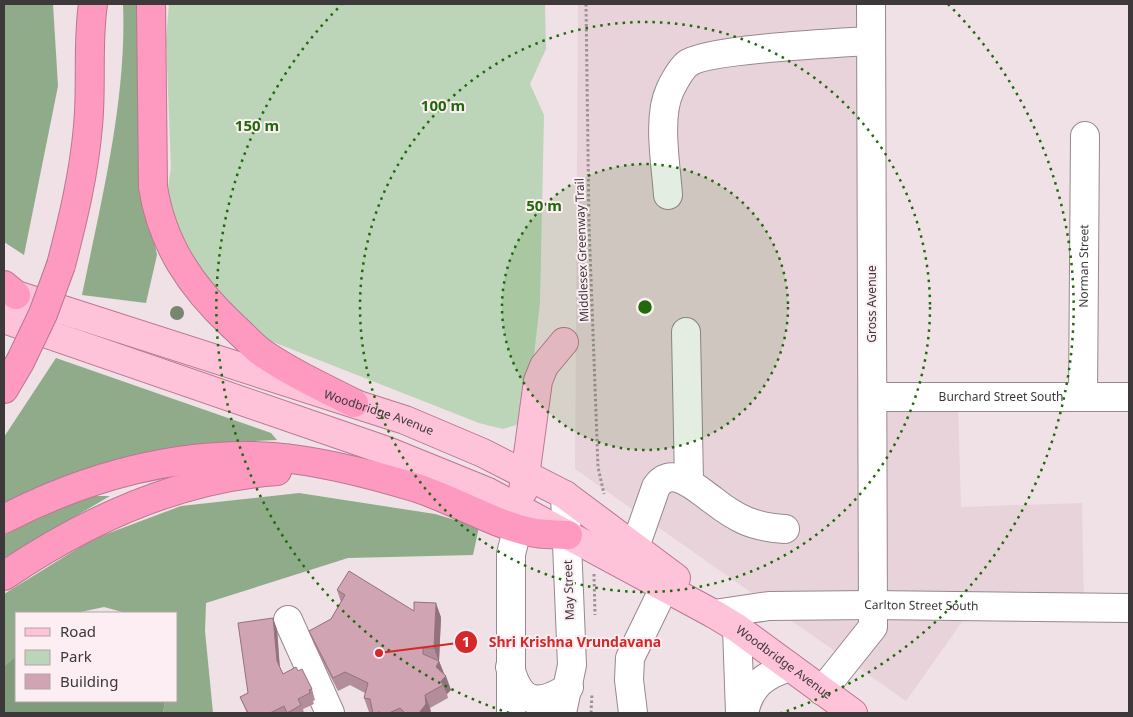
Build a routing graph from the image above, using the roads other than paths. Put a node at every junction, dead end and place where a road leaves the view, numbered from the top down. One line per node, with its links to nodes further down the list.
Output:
1 (78, 4): 5 (highway)
2 (93, 4): 5 (highway)
3 (151, 4): 17 (highway)
4 (871, 4): 6 (street, Gross Avenue)
5 (89, 31): 13 (highway, bridge)
6 (870, 41): 8 (street); 15 (street, Gross Avenue)
7 (1085, 136): 14 (street, Norman Street)
8 (668, 196)
9 (8, 290): 17 (main road, Woodbridge Avenue)
10 (4, 319): 23 (main road)
11 (686, 332): 20 (street)
12 (564, 342): 19 (main road)
13 (4, 389)
14 (1083, 396): 15 (street, Burchard Street South); 16 (street, Burchard Street South)
15 (873, 397): 29 (street, Gross Avenue)
16 (1129, 397)
17 (354, 403): 19 (main road, Woodbridge Avenue)
18 (356, 471): 22 (highway); 23 (highway); 27 (highway)
19 (524, 474): 21 (main road, Woodbridge Avenue); 23 (main road)
20 (689, 482): 24 (street); 26 (street)
21 (566, 496): 25 (street, May Street); 26 (main road, Woodbridge Avenue)
22 (4, 519)
23 (520, 519): 25 (highway); 34 (street)
24 (785, 530)
25 (568, 535): 28 (main road, Woodbridge Avenue); 36 (street, May Street)
26 (635, 547): 31 (main road, Woodbridge Avenue)
27 (4, 576)
28 (665, 586): 31 (main road, Woodbridge Avenue); 41 (street)
29 (872, 605): 30 (street, Carlton Street South); 31 (street, Carlton Street South); 37 (street, Gross Avenue)
30 (1129, 608)
31 (714, 614): 33 (main road, Woodbridge Avenue)
32 (288, 620): 38 (street)
33 (737, 628): 35 (main road, Woodbridge Avenue); 42 (street)
34 (510, 666): 36 (street); 39 (street)
35 (790, 667): 37 (main road, Woodbridge Avenue); 43 (street)
36 (569, 687): 40 (street, May Street)
37 (822, 691): 44 (main road, Woodbridge Avenue)
38 (330, 713)
39 (511, 713)
40 (562, 713)
41 (633, 713)
42 (740, 713)
43 (744, 713)
44 (853, 713)

